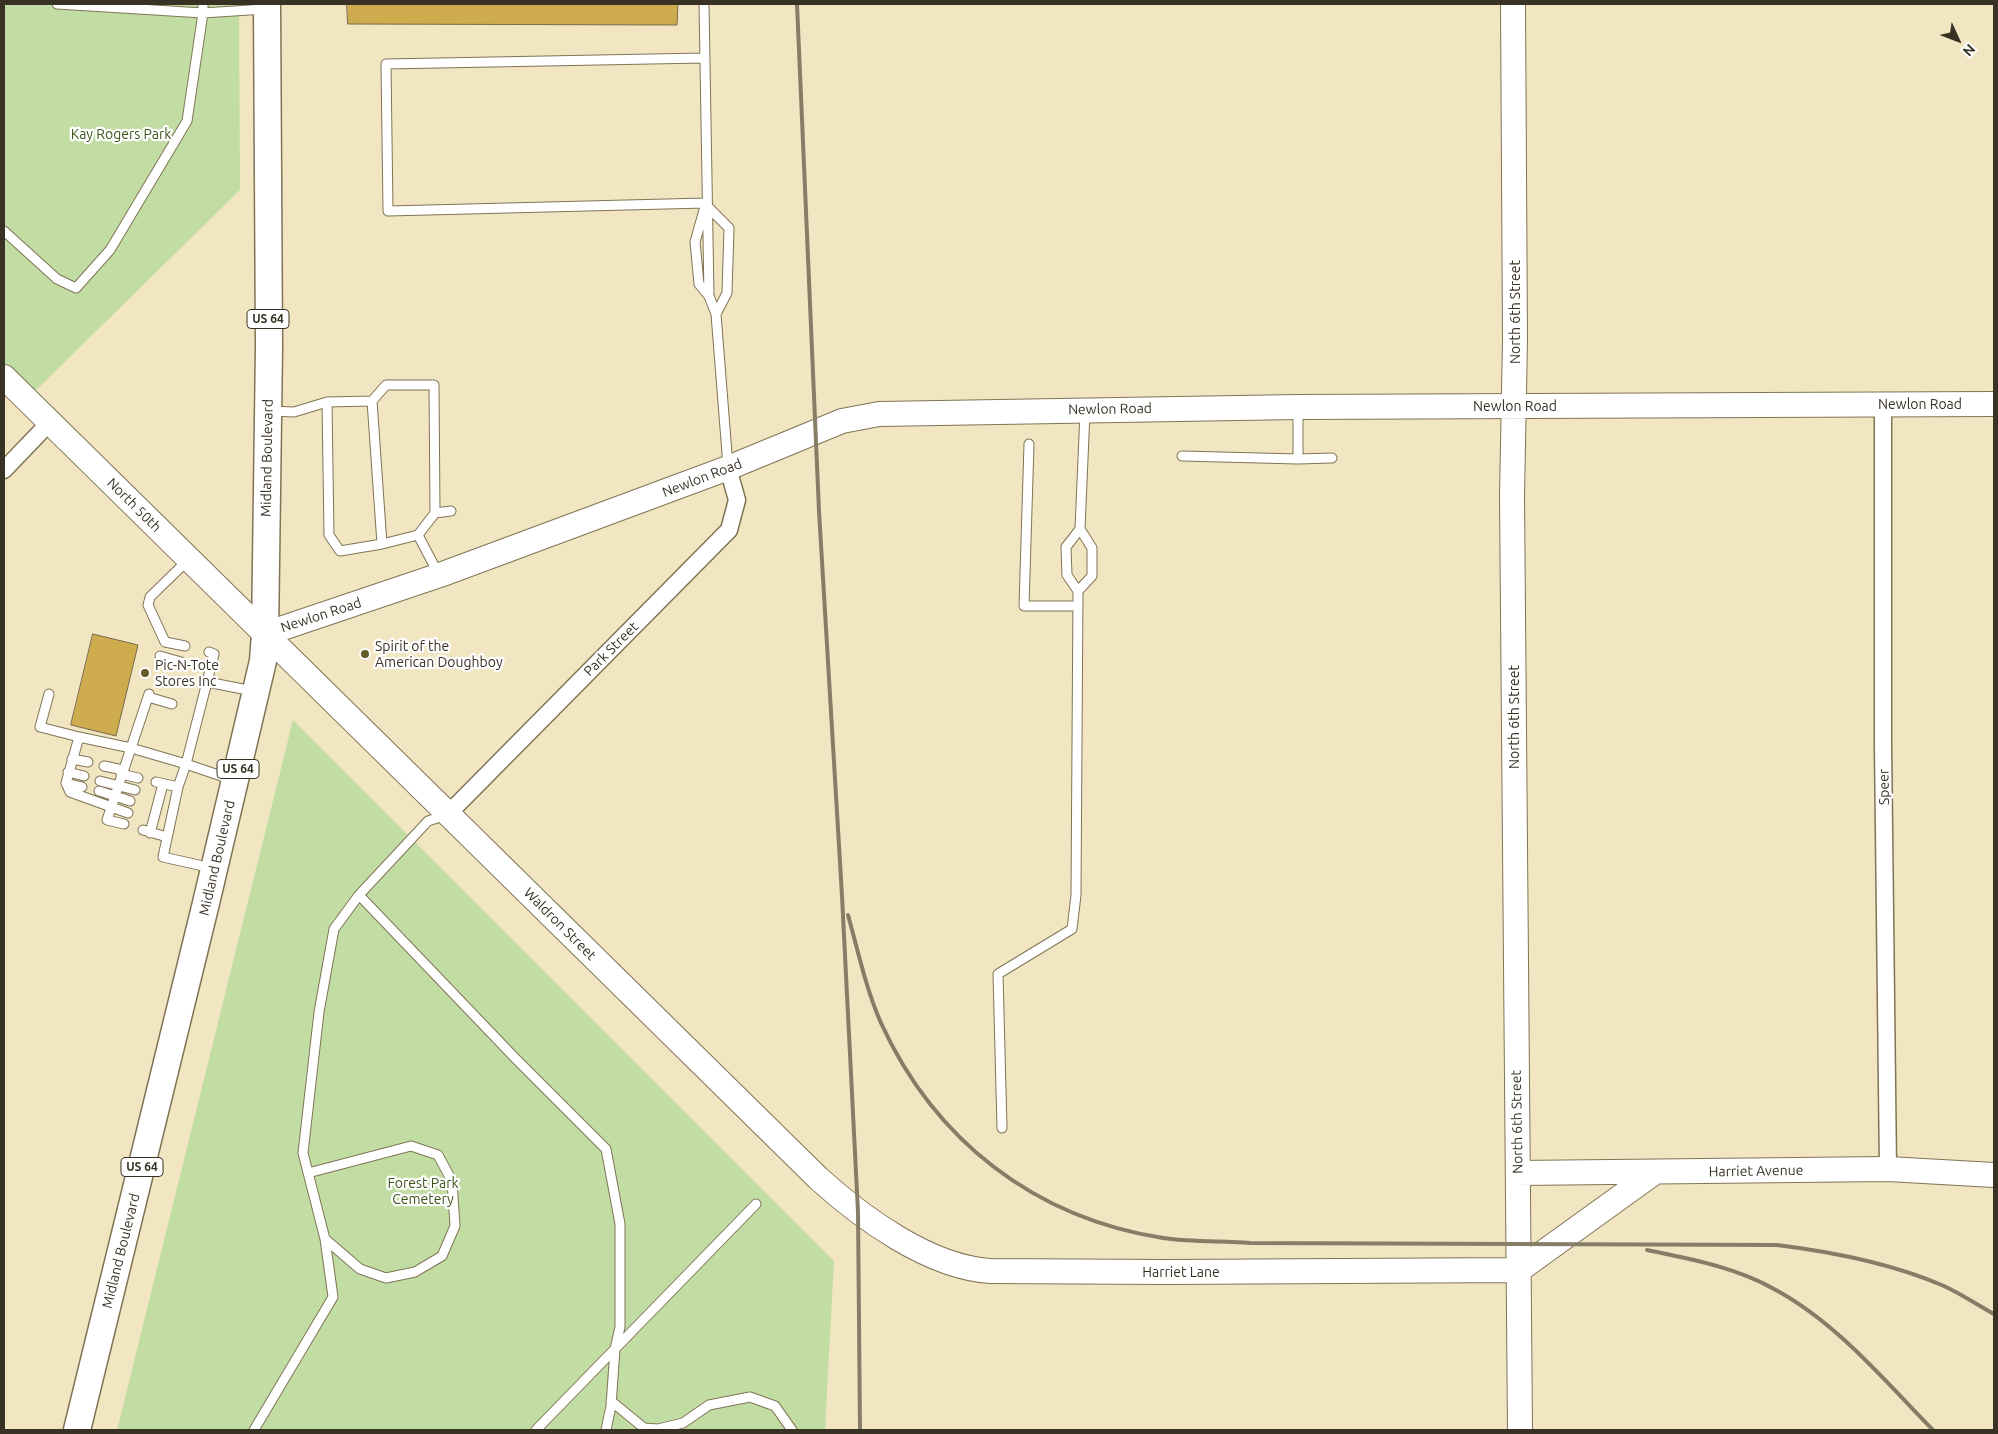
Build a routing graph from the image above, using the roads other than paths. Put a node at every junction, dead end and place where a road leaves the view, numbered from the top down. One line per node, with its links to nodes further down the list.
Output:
1 (57, 4): 6 (lane)
2 (203, 4): 6 (lane)
3 (704, 4): 7 (lane)
4 (1513, 4): 16 (street, North 6th Street)
5 (267, 6): 6 (lane); 19 (main road, Midland Boulevard / US 64)
6 (203, 14): 9 (lane)
7 (704, 58): 8 (lane); 8 (lane)
8 (706, 204): 10 (lane); 10 (lane)
9 (4, 231)
10 (716, 314): 25 (lane)
11 (4, 376): 20 (street, North 50th)
12 (372, 401): 13 (lane); 28 (lane); 31 (lane)
13 (327, 402): 19 (lane); 31 (lane)
14 (1883, 404): 15 (street, Newlon Road); 16 (street, Newlon Road); 73 (street, Speer)
15 (1994, 404)
16 (1514, 406): 17 (street, Newlon Road); 76 (street, North 6th Street)
17 (1298, 407): 18 (street, Newlon Road); 24 (lane)
18 (1085, 410): 25 (street, Newlon Road); 29 (lane)
19 (268, 411): 36 (main road, Midland Boulevard / US 64)
20 (50, 422): 26 (street); 32 (street, North 50th)
21 (1029, 444): 35 (lane)
22 (1182, 456): 24 (lane)
23 (1332, 458): 24 (lane)
24 (1298, 459)
25 (728, 468): 33 (street, Newlon Road); 67 (street, Park Street)
26 (4, 470)
27 (451, 511): 28 (lane)
28 (435, 513): 30 (lane)
29 (1080, 529): 34 (lane); 34 (lane)
30 (418, 535): 31 (lane); 33 (lane)
31 (382, 544)
32 (189, 559): 36 (street, North 50th); 37 (lane)
33 (440, 575): 36 (street, Newlon Road)
34 (1078, 591): 35 (lane)
35 (1078, 606): 72 (lane)
36 (265, 634): 42 (main road, Midland Boulevard / US 64); 67 (street, Waldron Street)
37 (165, 642): 38 (lane); 40 (lane)
38 (185, 646)
39 (209, 652): 41 (lane)
40 (181, 662)
41 (204, 688): 42 (lane); 49 (lane)
42 (256, 692): 56 (main road, Midland Boulevard / US 64)
43 (49, 694): 45 (lane)
44 (172, 704): 46 (lane)
45 (79, 737): 46 (lane); 47 (lane)
46 (131, 748): 49 (lane); 52 (lane)
47 (72, 759): 48 (lane); 51 (lane)
48 (88, 762)
49 (186, 764): 56 (lane); 60 (lane)
50 (104, 766): 52 (lane)
51 (68, 772): 53 (lane); 57 (lane)
52 (122, 772): 54 (lane); 58 (lane)
53 (84, 776)
54 (138, 778)
55 (100, 781): 58 (lane)
56 (235, 781): 70 (main road, Midland Boulevard / US 64)
57 (66, 783): 59 (lane); 65 (lane)
58 (117, 786): 61 (lane); 63 (lane)
59 (82, 787)
60 (178, 787): 69 (lane); 69 (lane)
61 (134, 790)
62 (98, 792): 63 (lane)
63 (115, 796): 64 (lane); 65 (lane)
64 (130, 801)
65 (111, 808): 66 (lane); 68 (lane)
66 (128, 813)
67 (448, 814): 71 (lane); 79 (street, Waldron Street)
68 (124, 824)
69 (167, 837): 70 (lane)
70 (214, 868): 84 (main road, Midland Boulevard / US 64)
71 (359, 895): 75 (lane); 82 (lane)
72 (1002, 1128)
73 (1888, 1170): 74 (street, Harriet Avenue); 77 (street, Harriet Avenue)
74 (1655, 1172): 76 (street, Harriet Avenue); 81 (street)
75 (308, 1173): 80 (lane); 80 (lane)
76 (1518, 1173): 81 (street, North 6th Street)
77 (1994, 1175)
78 (756, 1204): 82 (lane)
79 (858, 1212): 81 (street, Harriet Lane)
80 (325, 1239): 85 (lane)
81 (1519, 1270): 89 (street, North 6th Street)
82 (615, 1349): 83 (lane); 86 (lane)
83 (611, 1400): 87 (lane); 88 (lane)
84 (77, 1430)
85 (254, 1430)
86 (536, 1430)
87 (606, 1430)
88 (792, 1430)
89 (1520, 1430)

